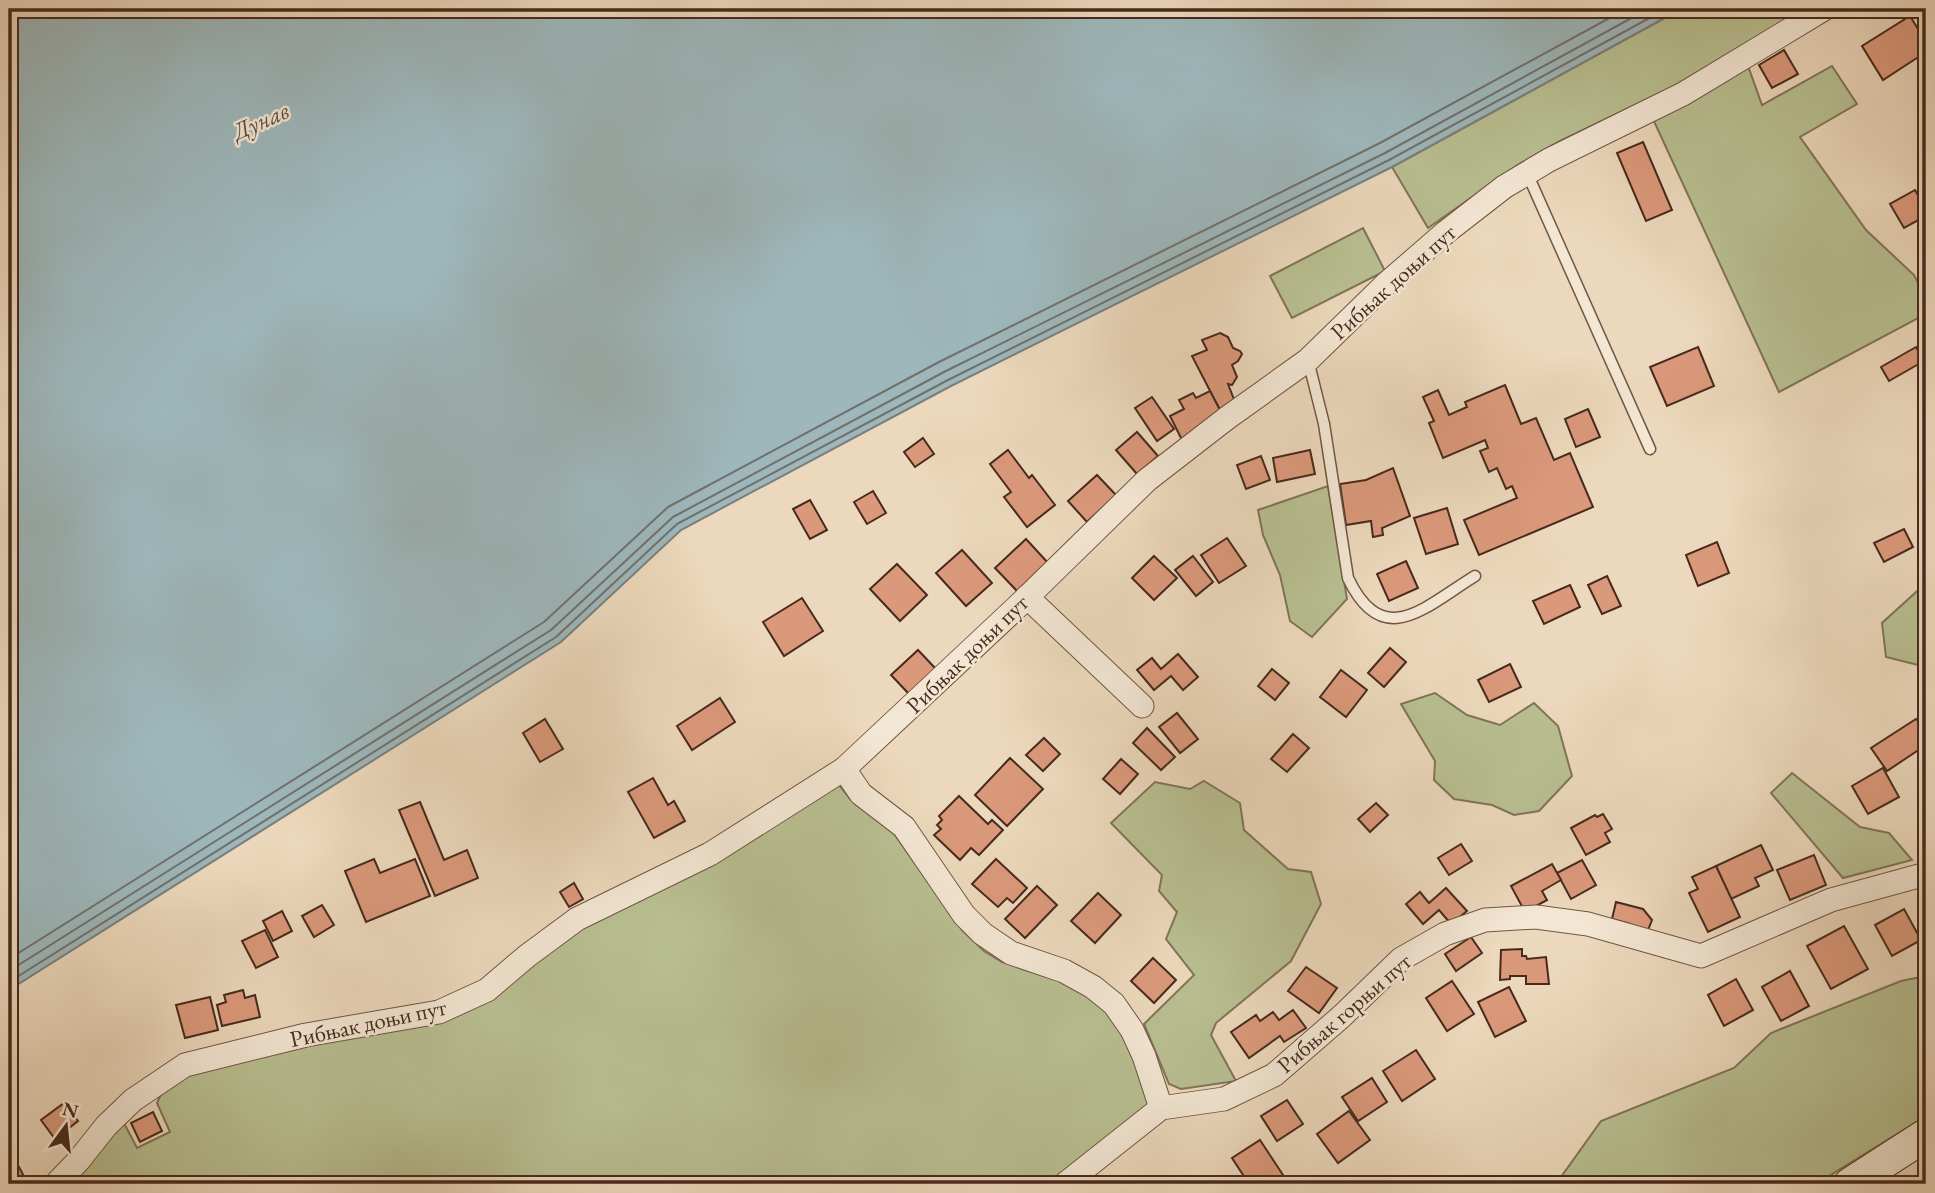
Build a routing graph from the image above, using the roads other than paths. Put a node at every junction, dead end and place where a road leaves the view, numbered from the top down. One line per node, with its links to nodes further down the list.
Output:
1 (1824, 9): 2 (street, Рибњак доњи пут)
2 (1527, 173): 3 (street, Рибњак доњи пут); 4 (lane)
3 (1308, 360): 5 (lane); 6 (street, Рибњак доњи пут)
4 (1650, 449)
5 (1475, 576)
6 (1027, 597): 7 (street); 8 (street, Рибњак доњи пут)
7 (1142, 705)
8 (844, 769): 10 (street); 13 (street, Рибњак доњи пут)
9 (1926, 874): 10 (street, Рибњак горњи пут)
10 (1161, 1108): 14 (street)
11 (1926, 1135): 12 (main road)
12 (1854, 1183)
13 (56, 1184)
14 (1065, 1184)

